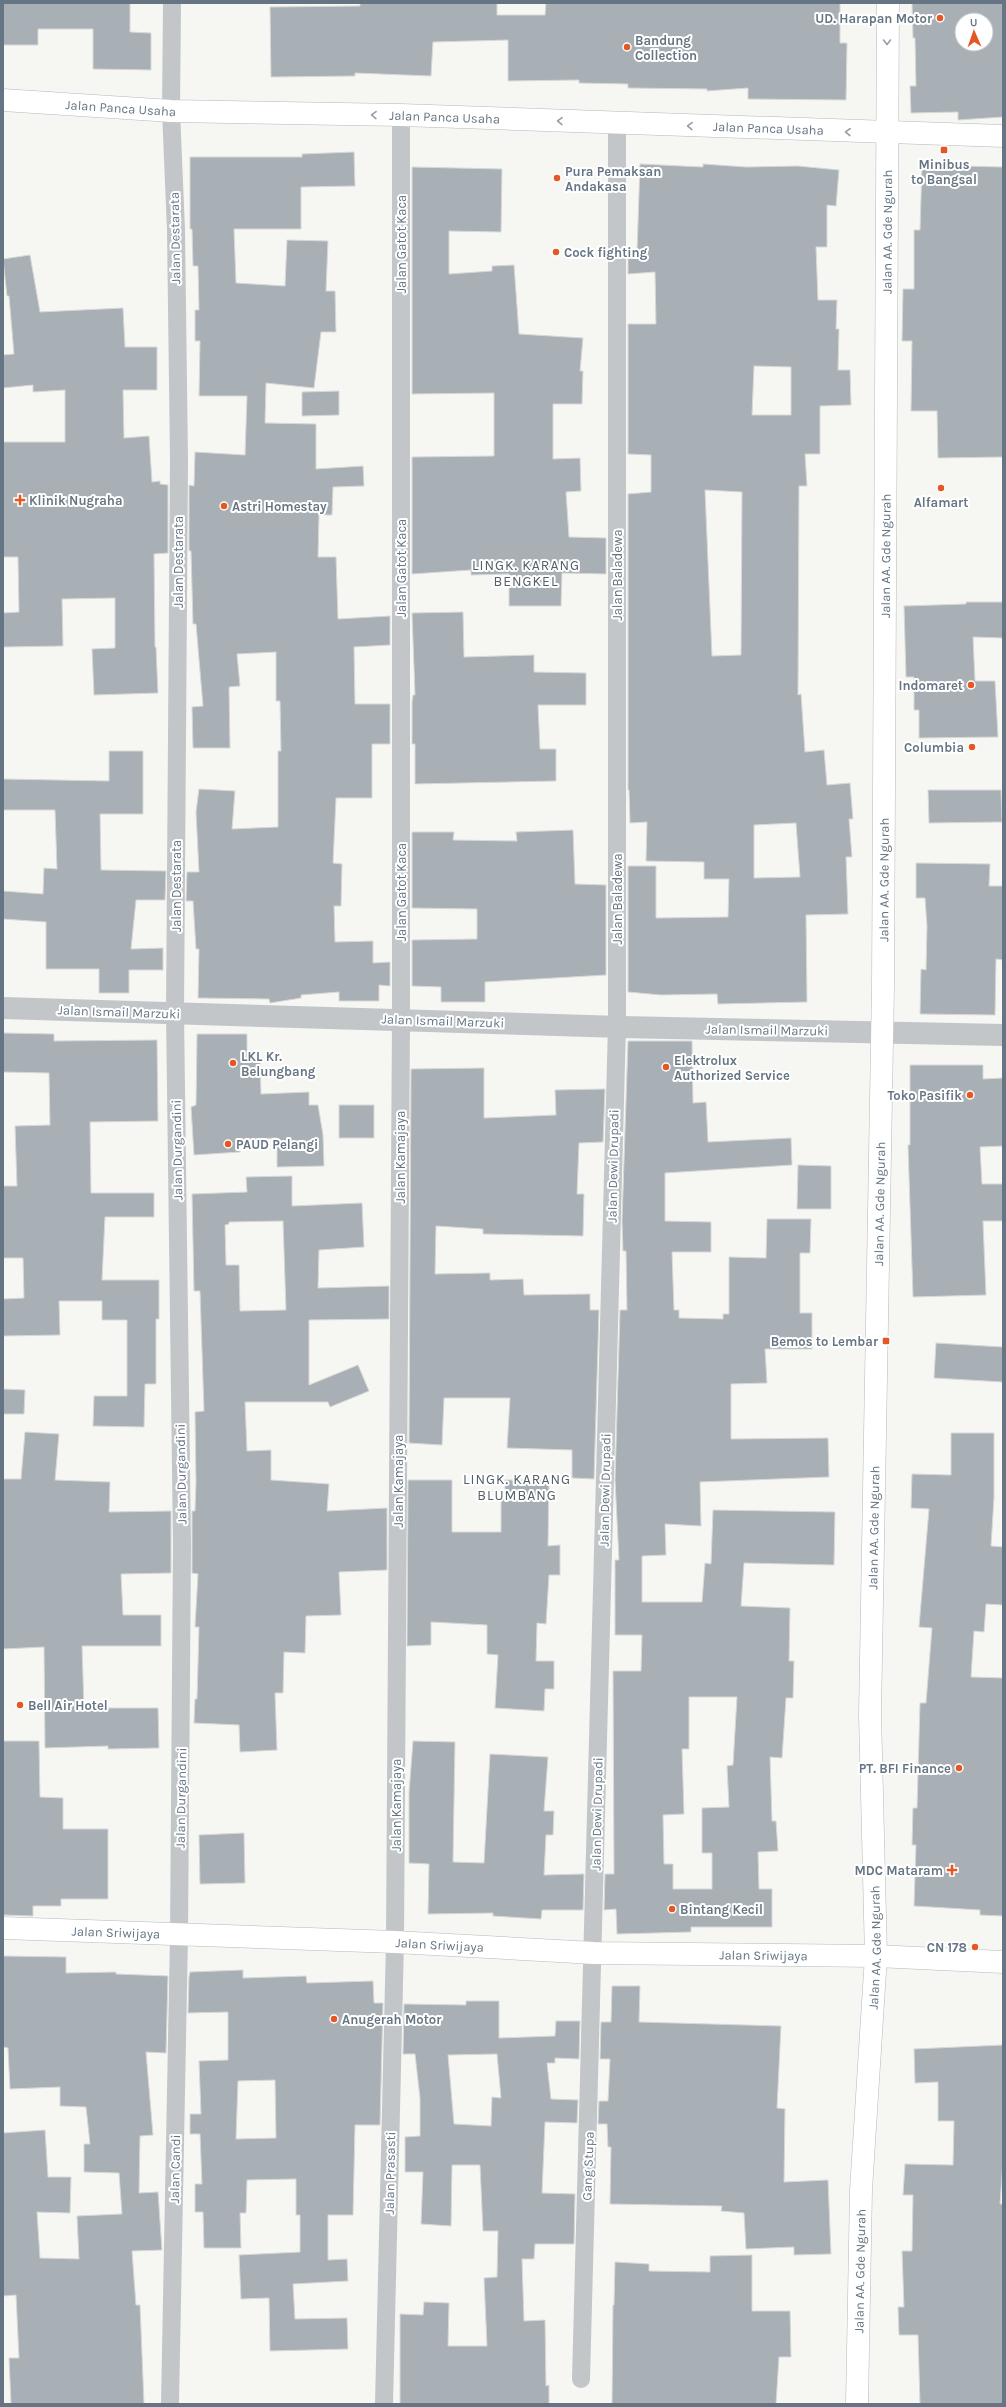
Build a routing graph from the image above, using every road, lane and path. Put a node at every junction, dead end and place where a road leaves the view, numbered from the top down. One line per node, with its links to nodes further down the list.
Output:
1 (172, 3): 4 (street, Jalan Destarata)
2 (888, 3): 7 (main road, Jalan AA. Gde Ngurah, one-way to 7)
3 (3, 100): 4 (main road, Jalan Panca Usaha)
4 (171, 111): 5 (main road, Jalan Panca Usaha, one-way to 4); 10 (street, Jalan Destarata)
5 (400, 115): 6 (main road, Jalan Panca Usaha, one-way to 5); 11 (street, Jalan Gatot Kaca)
6 (617, 123): 7 (main road, Jalan Panca Usaha, one-way to 6); 12 (street, Jalan Baladewa)
7 (887, 133): 8 (main road, Jalan Panca Usaha); 13 (main road, Jalan AA. Gde Ngurah)
8 (1003, 136)
9 (3, 1008): 10 (street, Jalan Ismail Marzuki)
10 (175, 1014): 11 (street, Jalan Ismail Marzuki); 16 (street, Jalan Durgandini)
11 (401, 1020): 12 (street, Jalan Ismail Marzuki); 17 (street, Jalan Kamajaya)
12 (616, 1027): 13 (street, Jalan Ismail Marzuki); 18 (street, Jalan Dewi Drupadi)
13 (883, 1033): 14 (street, Jalan Ismail Marzuki); 19 (main road, Jalan AA. Gde Ngurah)
14 (1003, 1035)
15 (3, 1928): 16 (main road, Jalan Sriwijaya)
16 (179, 1935): 17 (main road, Jalan Sriwijaya); 22 (street, Jalan Candi)
17 (396, 1942): 18 (main road, Jalan Sriwijaya); 23 (street, Jalan Prasasti)
18 (594, 1953): 19 (main road, Jalan Sriwijaya); 21 (street, Gang Stupa)
19 (876, 1956): 20 (main road, Jalan Sriwijaya); 24 (main road, Jalan AA. Gde Ngurah)
20 (1003, 1962)
21 (581, 2379)
22 (170, 2404)
23 (384, 2404)
24 (857, 2404)

